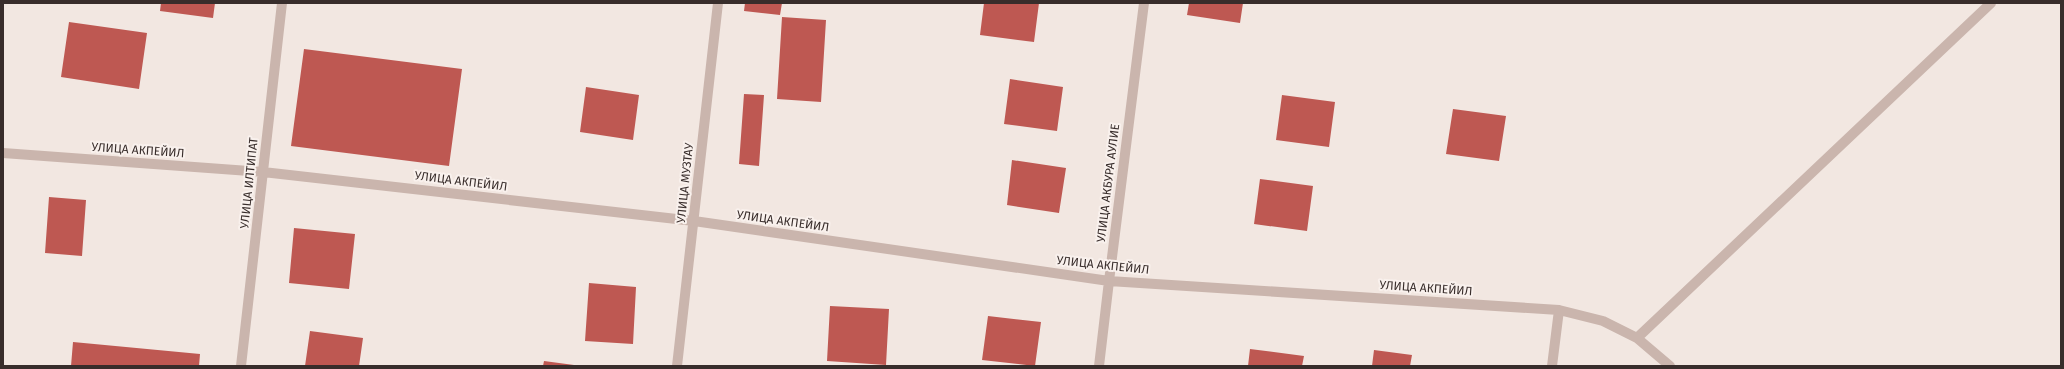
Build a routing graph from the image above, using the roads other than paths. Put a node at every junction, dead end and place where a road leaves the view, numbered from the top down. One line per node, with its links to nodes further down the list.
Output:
1 (282, 3): 6 (street, УЛИЦА ИЛТИПАТ)
2 (718, 3): 7 (street, УЛИЦА МУЗТАУ)
3 (1144, 3): 8 (street, УЛИЦА АКБУРА АУЛИЕ)
4 (1991, 3): 10 (street)
5 (3, 153): 6 (street, УЛИЦА АКПЕЙИЛ)
6 (263, 172): 7 (street, УЛИЦА АКПЕЙИЛ); 11 (street, УЛИЦА ИЛТИПАТ)
7 (694, 221): 8 (street, УЛИЦА АКПЕЙИЛ); 12 (street, УЛИЦА МУЗТАУ)
8 (1108, 281): 9 (street, УЛИЦА АКПЕЙИЛ); 13 (street, УЛИЦА АКБУРА АУЛИЕ)
9 (1559, 310): 10 (street, УЛИЦА АКПЕЙИЛ); 14 (street)
10 (1637, 338): 15 (street, УЛИЦА АКПЕЙИЛ)
11 (242, 366)
12 (678, 366)
13 (1100, 366)
14 (1552, 366)
15 (1670, 366)

